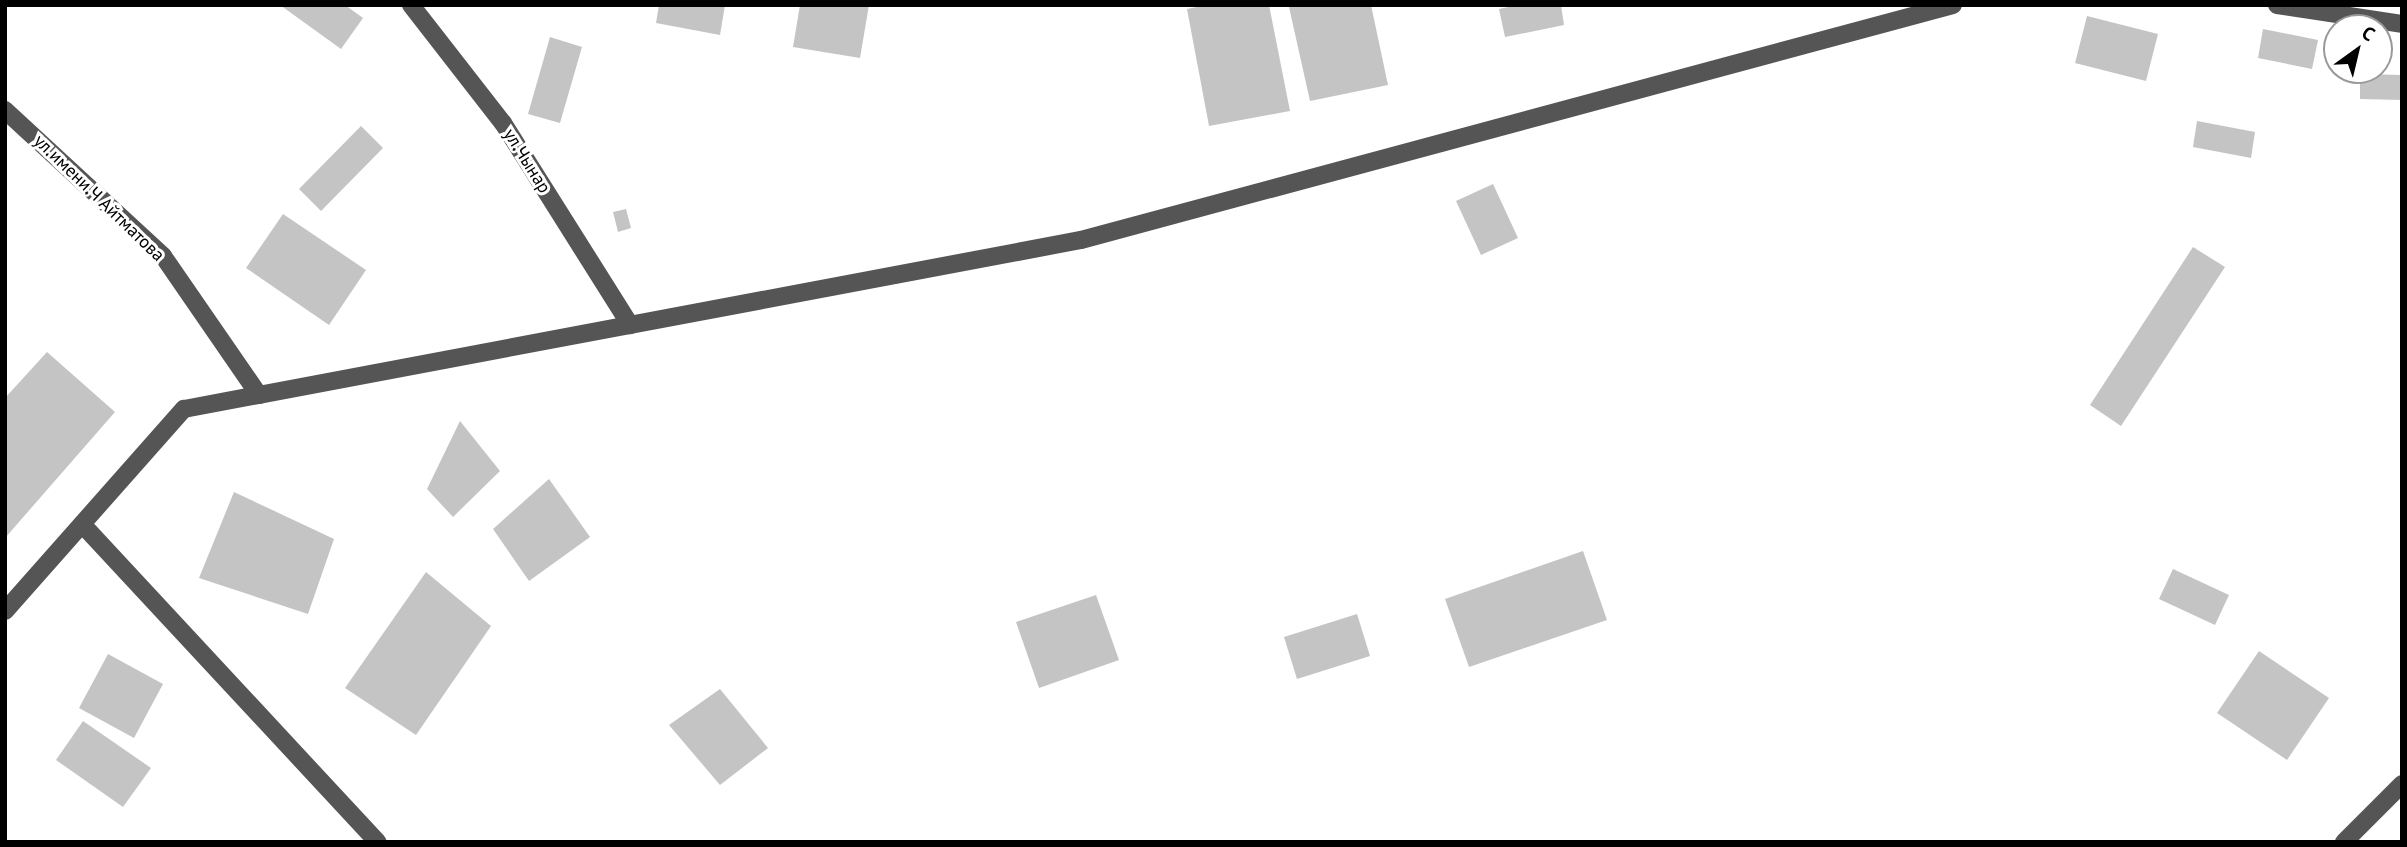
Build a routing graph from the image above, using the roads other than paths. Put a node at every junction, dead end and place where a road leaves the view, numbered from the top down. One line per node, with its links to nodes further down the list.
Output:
1 (411, 5): 6 (street, ул.Чынар)
2 (1953, 5): 6 (street)
3 (2277, 5): 4 (street)
4 (2402, 24)
5 (5, 110): 7 (street, ул.имени.Ч Айтматова)
6 (630, 325): 7 (street)
7 (259, 395): 8 (street)
8 (82, 524): 9 (street); 11 (street)
9 (5, 611)
10 (2402, 784): 12 (street)
11 (377, 842)
12 (2344, 842)

